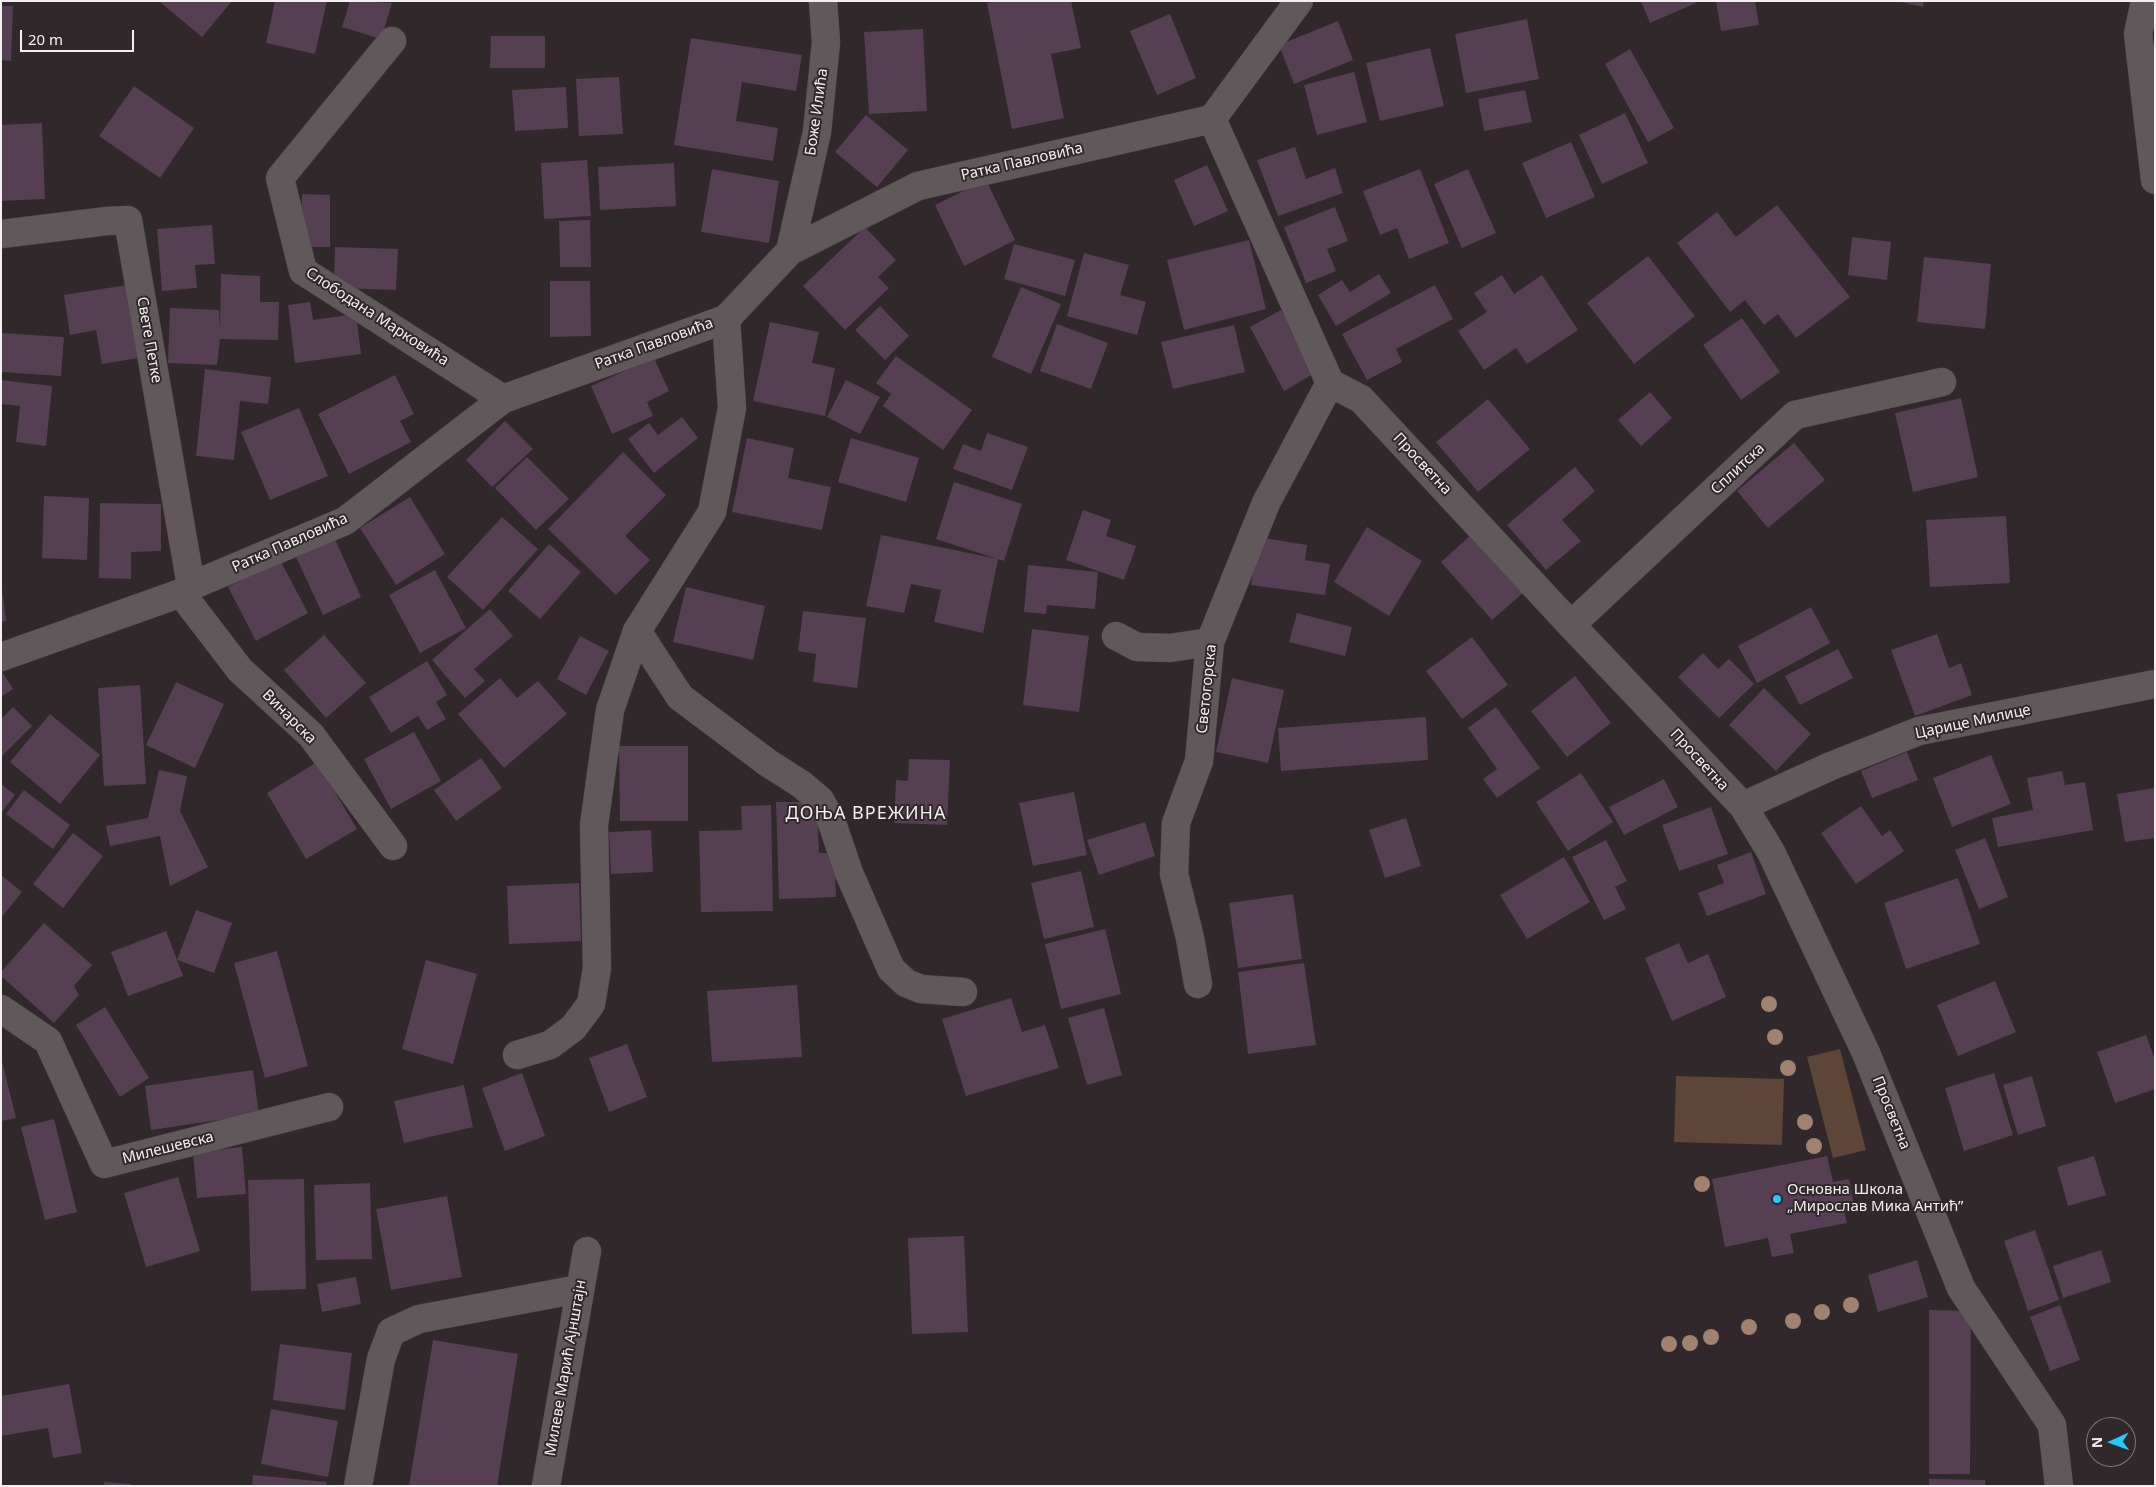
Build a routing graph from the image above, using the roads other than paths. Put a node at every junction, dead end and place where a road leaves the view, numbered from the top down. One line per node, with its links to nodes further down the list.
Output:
1 (823, 1): 8 (street, Боже Илића)
2 (1300, 1): 5 (street)
3 (2145, 1): 6 (street)
4 (392, 41): 12 (street, Слободана Марковића)
5 (1212, 119): 8 (street, Ратка Павловића); 11 (street)
6 (2155, 180)
7 (1, 234): 13 (street, Свете Петке)
8 (790, 251): 9 (street, Ратка Павловића)
9 (726, 318): 12 (street, Ратка Павловића); 15 (street)
10 (1942, 382): 14 (street, Сплитска)
11 (1330, 383): 14 (street, Просветна); 17 (street, Светогорска)
12 (503, 399): 13 (street, Ратка Павловића)
13 (186, 590): 18 (street, Ратка Павловића); 21 (street, Винарска)
14 (1570, 625): 20 (street, Просветна)
15 (637, 630): 23 (street); 25 (street)
16 (1116, 636): 17 (street)
17 (1210, 642): 22 (street, Светогорска)
18 (1, 657)
19 (2155, 684): 20 (street, Царице Милице)
20 (1743, 806): 31 (street, Просветна)
21 (393, 846)
22 (1198, 984)
23 (963, 992)
24 (1, 1009): 26 (street, Милешевска)
25 (517, 1054)
26 (329, 1107)
27 (587, 1252): 28 (street, Милеве Марић Ајнштајн)
28 (579, 1289): 29 (street); 30 (street, Милеве Марић Ајнштајн)
29 (358, 1486)
30 (546, 1486)
31 (2059, 1486)

